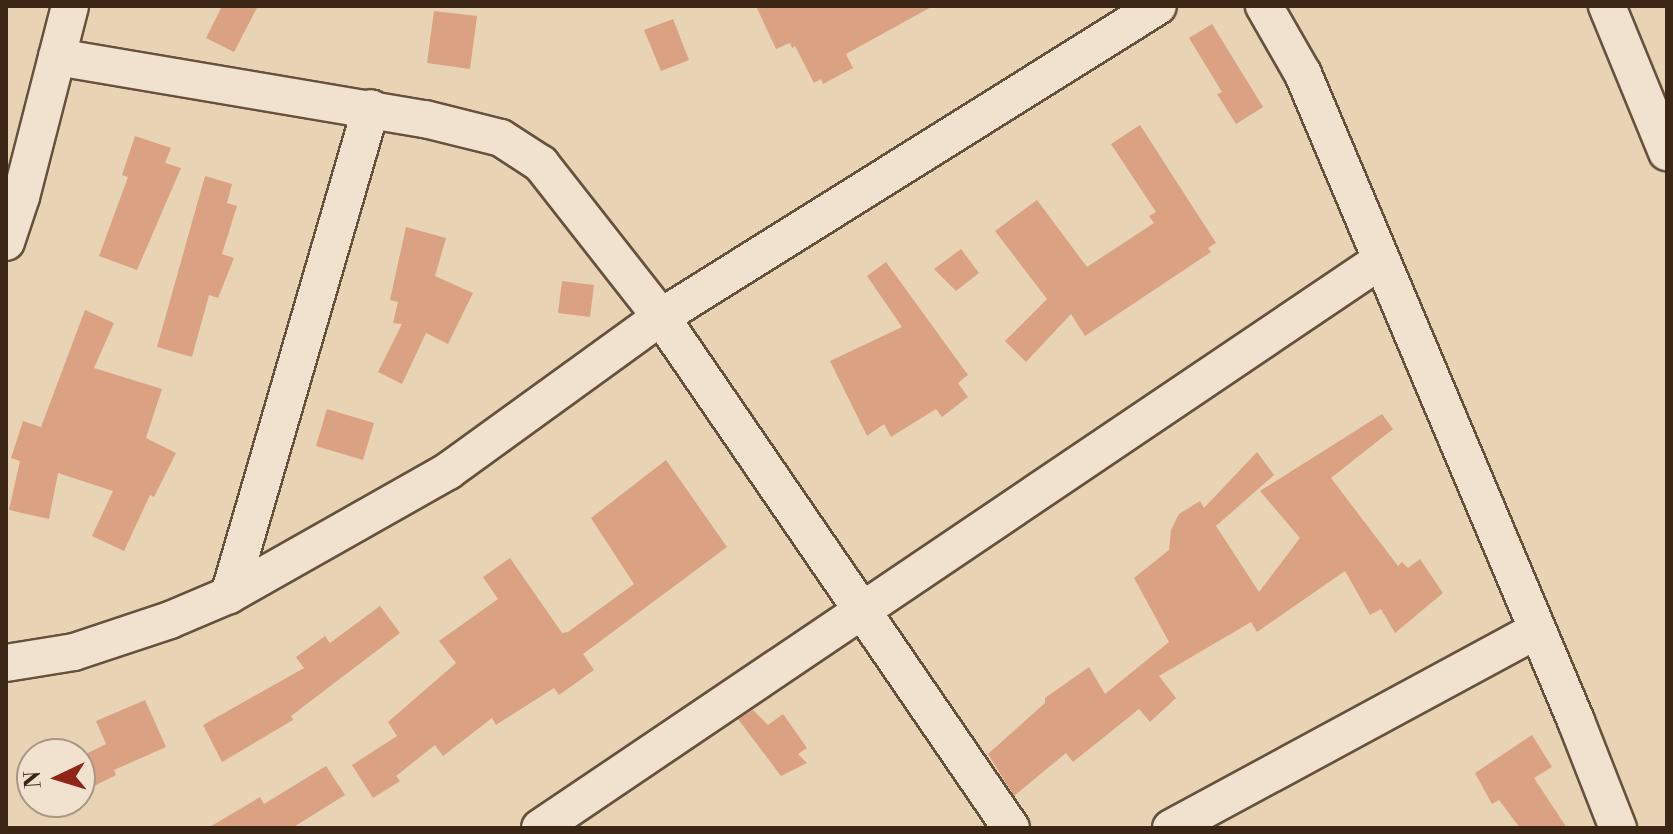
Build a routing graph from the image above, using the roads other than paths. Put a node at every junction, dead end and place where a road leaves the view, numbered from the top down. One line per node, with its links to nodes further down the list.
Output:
1 (70, 6): 5 (street)
2 (1158, 6): 10 (street)
3 (1264, 6): 9 (street)
4 (1600, 9): 7 (street)
5 (57, 57): 6 (street); 8 (street)
6 (371, 108): 10 (street); 11 (street)
7 (1667, 152)
8 (6, 242)
9 (1381, 260): 12 (street); 13 (street)
10 (661, 317): 11 (street); 12 (street)
11 (229, 595): 14 (street)
12 (861, 610): 15 (street); 16 (street)
13 (1537, 630): 17 (street); 18 (street)
14 (6, 663)
15 (540, 828)
16 (1011, 828)
17 (1171, 828)
18 (1618, 828)

